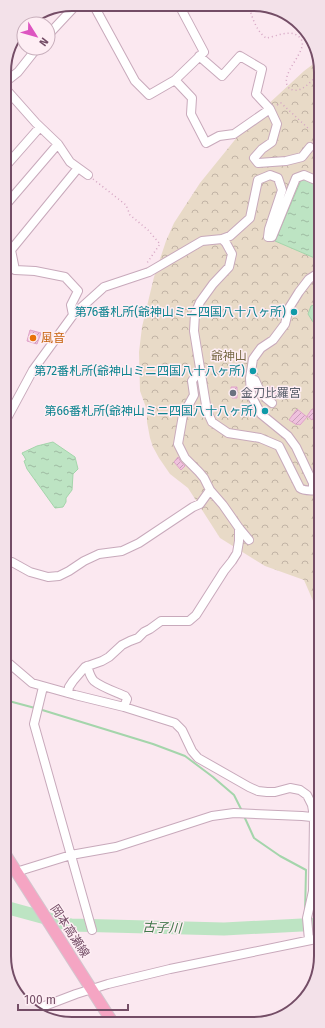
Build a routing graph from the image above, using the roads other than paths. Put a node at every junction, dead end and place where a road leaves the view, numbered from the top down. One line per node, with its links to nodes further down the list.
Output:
1 (70, 11): 4 (street)
2 (97, 11): 8 (street)
3 (182, 11): 6 (street)
4 (56, 26)
5 (31, 56): 7 (street)
6 (199, 56): 8 (street); 10 (street)
7 (11, 78)
8 (175, 80): 10 (street)
9 (11, 95): 11 (street)
10 (270, 109): 13 (street)
11 (40, 126): 12 (street); 14 (street)
12 (58, 144): 15 (street); 18 (street)
13 (310, 147)
14 (11, 160)
15 (78, 168): 16 (street); 20 (street)
16 (88, 175)
17 (314, 179): 19 (street)
18 (11, 199)
19 (222, 239): 22 (street); 23 (street)
20 (11, 250): 22 (street)
21 (314, 276): 24 (street)
22 (74, 315): 26 (street)
23 (200, 368): 28 (street); 29 (street)
24 (250, 380): 25 (street); 27 (street)
25 (272, 403)
26 (11, 411)
27 (314, 485)
28 (210, 490): 30 (street); 32 (street)
29 (314, 490)
30 (239, 528): 31 (street); 34 (street)
31 (249, 540)
32 (11, 562)
33 (11, 665): 35 (street)
34 (87, 666): 36 (street); 37 (street)
35 (43, 687): 36 (street); 40 (street)
36 (68, 693): 37 (street)
37 (124, 707): 38 (street)
38 (314, 810)
39 (314, 818): 40 (street)
40 (71, 855): 42 (street); 44 (street)
41 (11, 864): 42 (main road, 岡本高瀬線)
42 (16, 872): 47 (main road, 岡本高瀬線)
43 (314, 873): 45 (street)
44 (92, 930)
45 (309, 936): 46 (street); 47 (street)
46 (314, 937)
47 (92, 989): 48 (street); 49 (main road, 岡本高瀬線)
48 (40, 1008)
49 (109, 1017)

